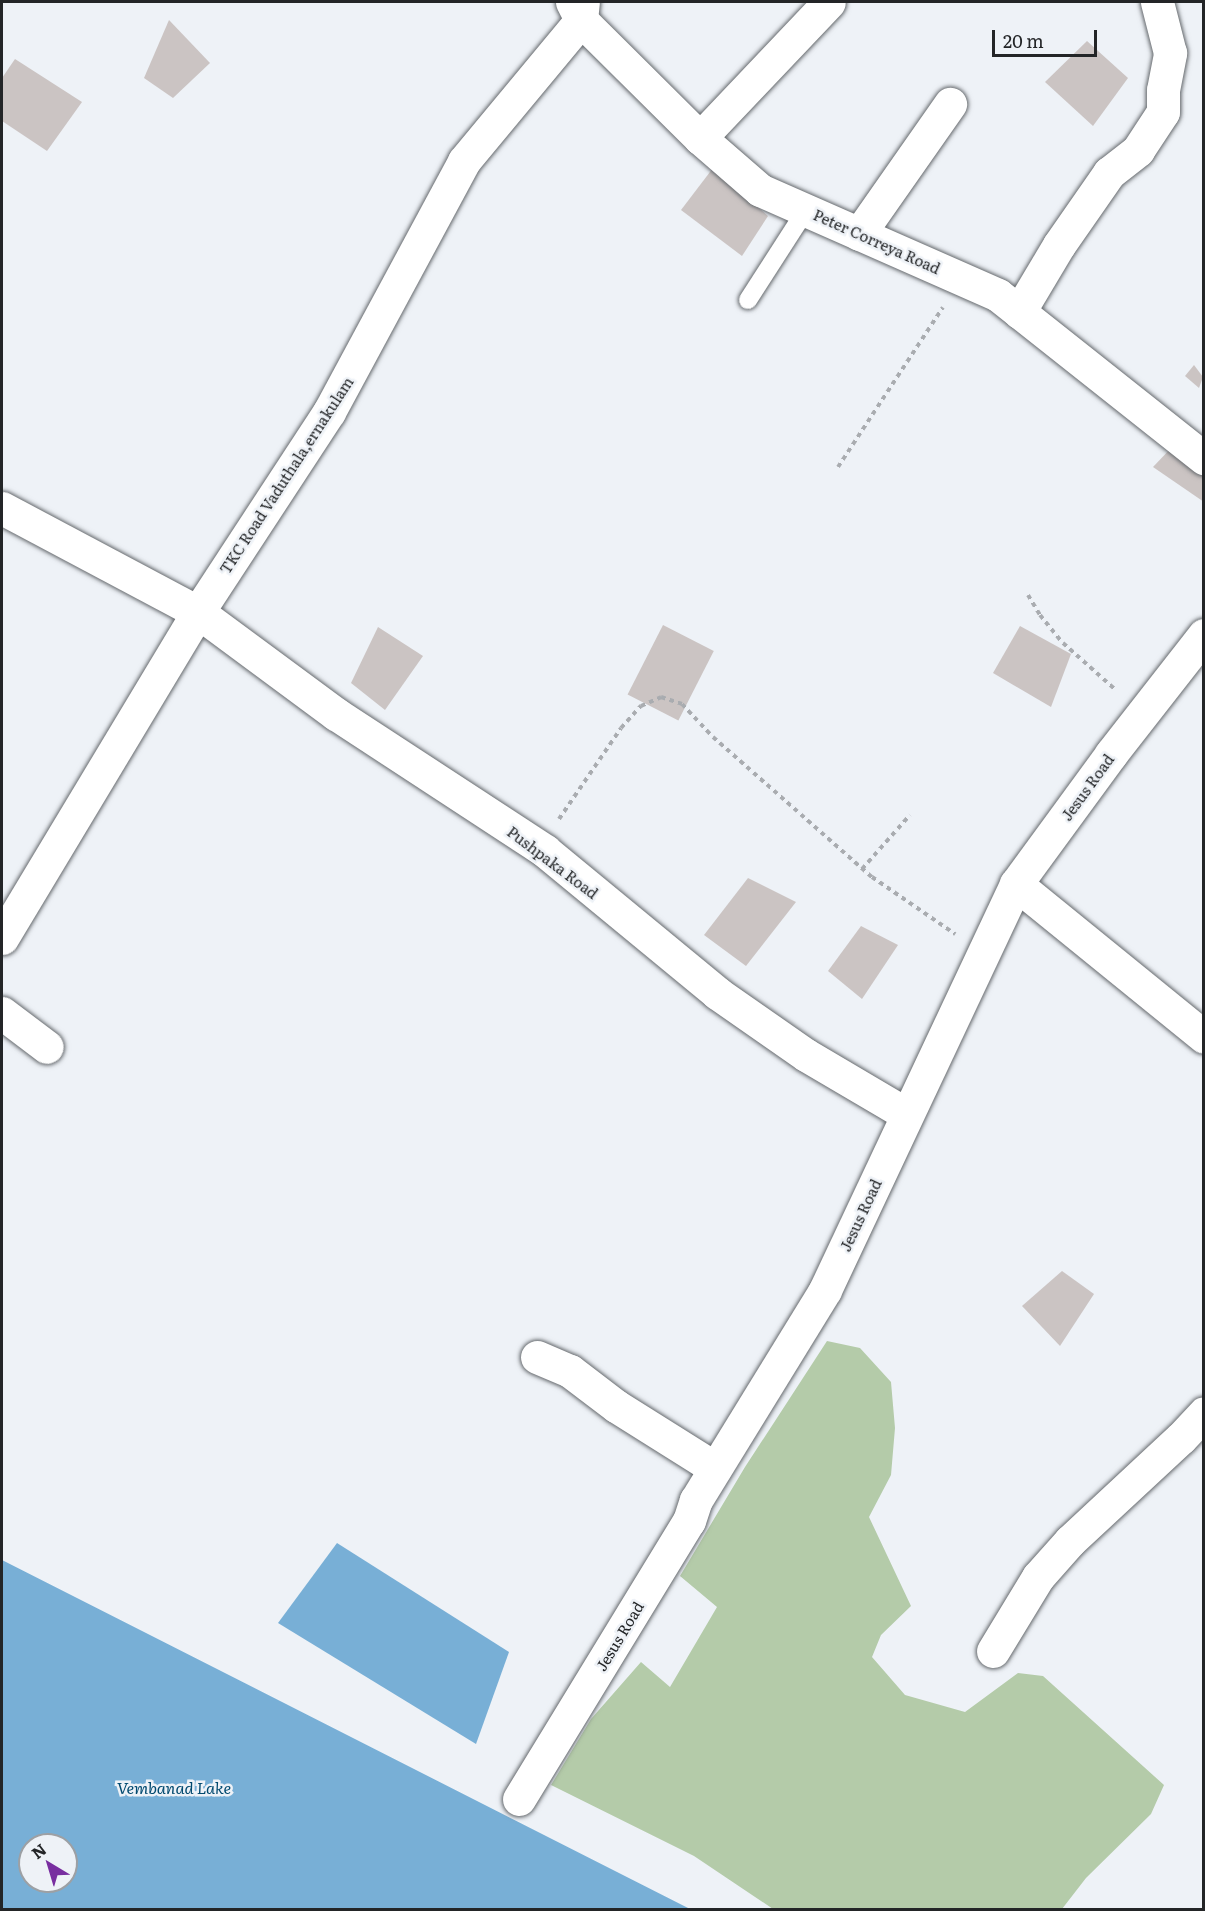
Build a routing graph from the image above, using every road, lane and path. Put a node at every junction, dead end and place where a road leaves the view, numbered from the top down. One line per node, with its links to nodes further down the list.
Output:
1 (829, 2): 5 (street)
2 (1157, 2): 10 (street)
3 (579, 8): 5 (street, Peter Correya Road); 15 (street, TKC Road Vaduthala,ernakulam)
4 (950, 104): 7 (street)
5 (700, 138): 6 (street, Peter Correya Road)
6 (806, 210): 7 (street, Peter Correya Road); 9 (lane)
7 (859, 234): 8 (street, Peter Correya Road)
8 (962, 279): 10 (street, Peter Correya Road); 12 (path)
9 (748, 300)
10 (1019, 312): 11 (street, Peter Correya Road)
11 (1203, 458)
12 (838, 467)
13 (2, 508): 15 (street, Pushpaka Road)
14 (1028, 595): 17 (path)
15 (198, 612): 19 (street, Pushpaka Road); 22 (street, TKC Road Vaduthala,ernakulam)
16 (1203, 635): 17 (street, Jesus Road)
17 (1141, 717): 21 (street, Jesus Road)
18 (910, 815): 20 (path)
19 (539, 847): 20 (path); 27 (street, Pushpaka Road)
20 (862, 869): 23 (path)
21 (1016, 884): 23 (street, Jesus Road); 25 (street)
22 (2, 938)
23 (986, 948): 27 (street, Jesus Road)
24 (2, 1013): 26 (street)
25 (1203, 1037)
26 (47, 1047)
27 (906, 1114): 30 (street, Jesus Road)
28 (537, 1357): 30 (street)
29 (1203, 1413): 31 (street)
30 (715, 1468): 32 (street, Jesus Road)
31 (993, 1652)
32 (519, 1799)

